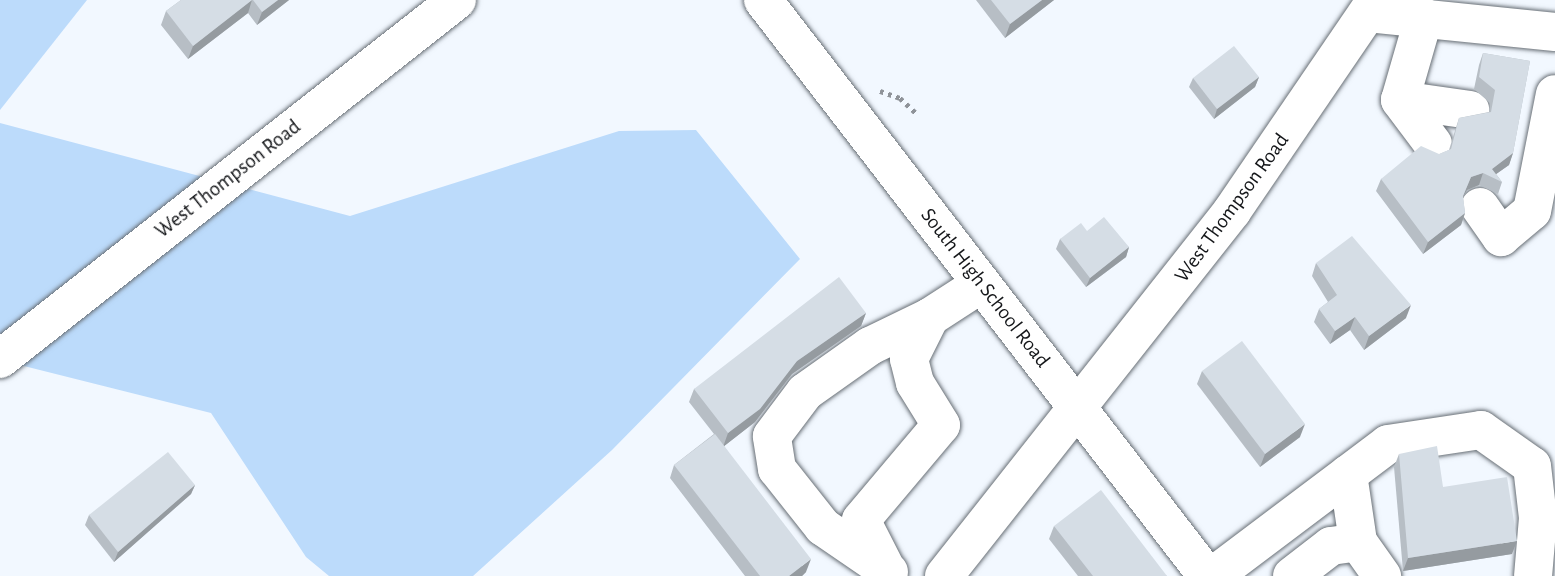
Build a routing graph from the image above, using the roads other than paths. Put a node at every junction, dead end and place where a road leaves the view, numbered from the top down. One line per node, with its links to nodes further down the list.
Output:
1 (457, 0): 14 (main road, West Thompson Road)
2 (763, 0): 12 (main road, South High School Road)
3 (1372, 6): 5 (main road); 15 (main road, West Thompson Road)
4 (1503, 12): 5 (main road); 6 (main road)
5 (1424, 18): 7 (main road)
6 (1555, 32)
7 (1400, 100): 8 (main road); 10 (main road)
8 (1470, 110)
9 (1541, 112): 11 (main road)
10 (1433, 144)
11 (1480, 207)
12 (981, 284): 13 (main road); 15 (main road, South High School Road)
13 (930, 317): 21 (main road); 21 (main road)
14 (0, 359)
15 (1078, 410): 22 (main road, West Thompson Road); 23 (main road, South High School Road)
16 (1510, 449): 17 (main road); 19 (main road); 27 (main road)
17 (1432, 461)
18 (1394, 467): 19 (main road)
19 (1348, 474): 20 (main road); 24 (main road)
20 (1358, 542): 25 (main road); 26 (main road)
21 (891, 574)
22 (944, 576)
23 (1207, 576)
24 (1213, 576)
25 (1292, 576)
26 (1382, 576)
27 (1533, 576)

